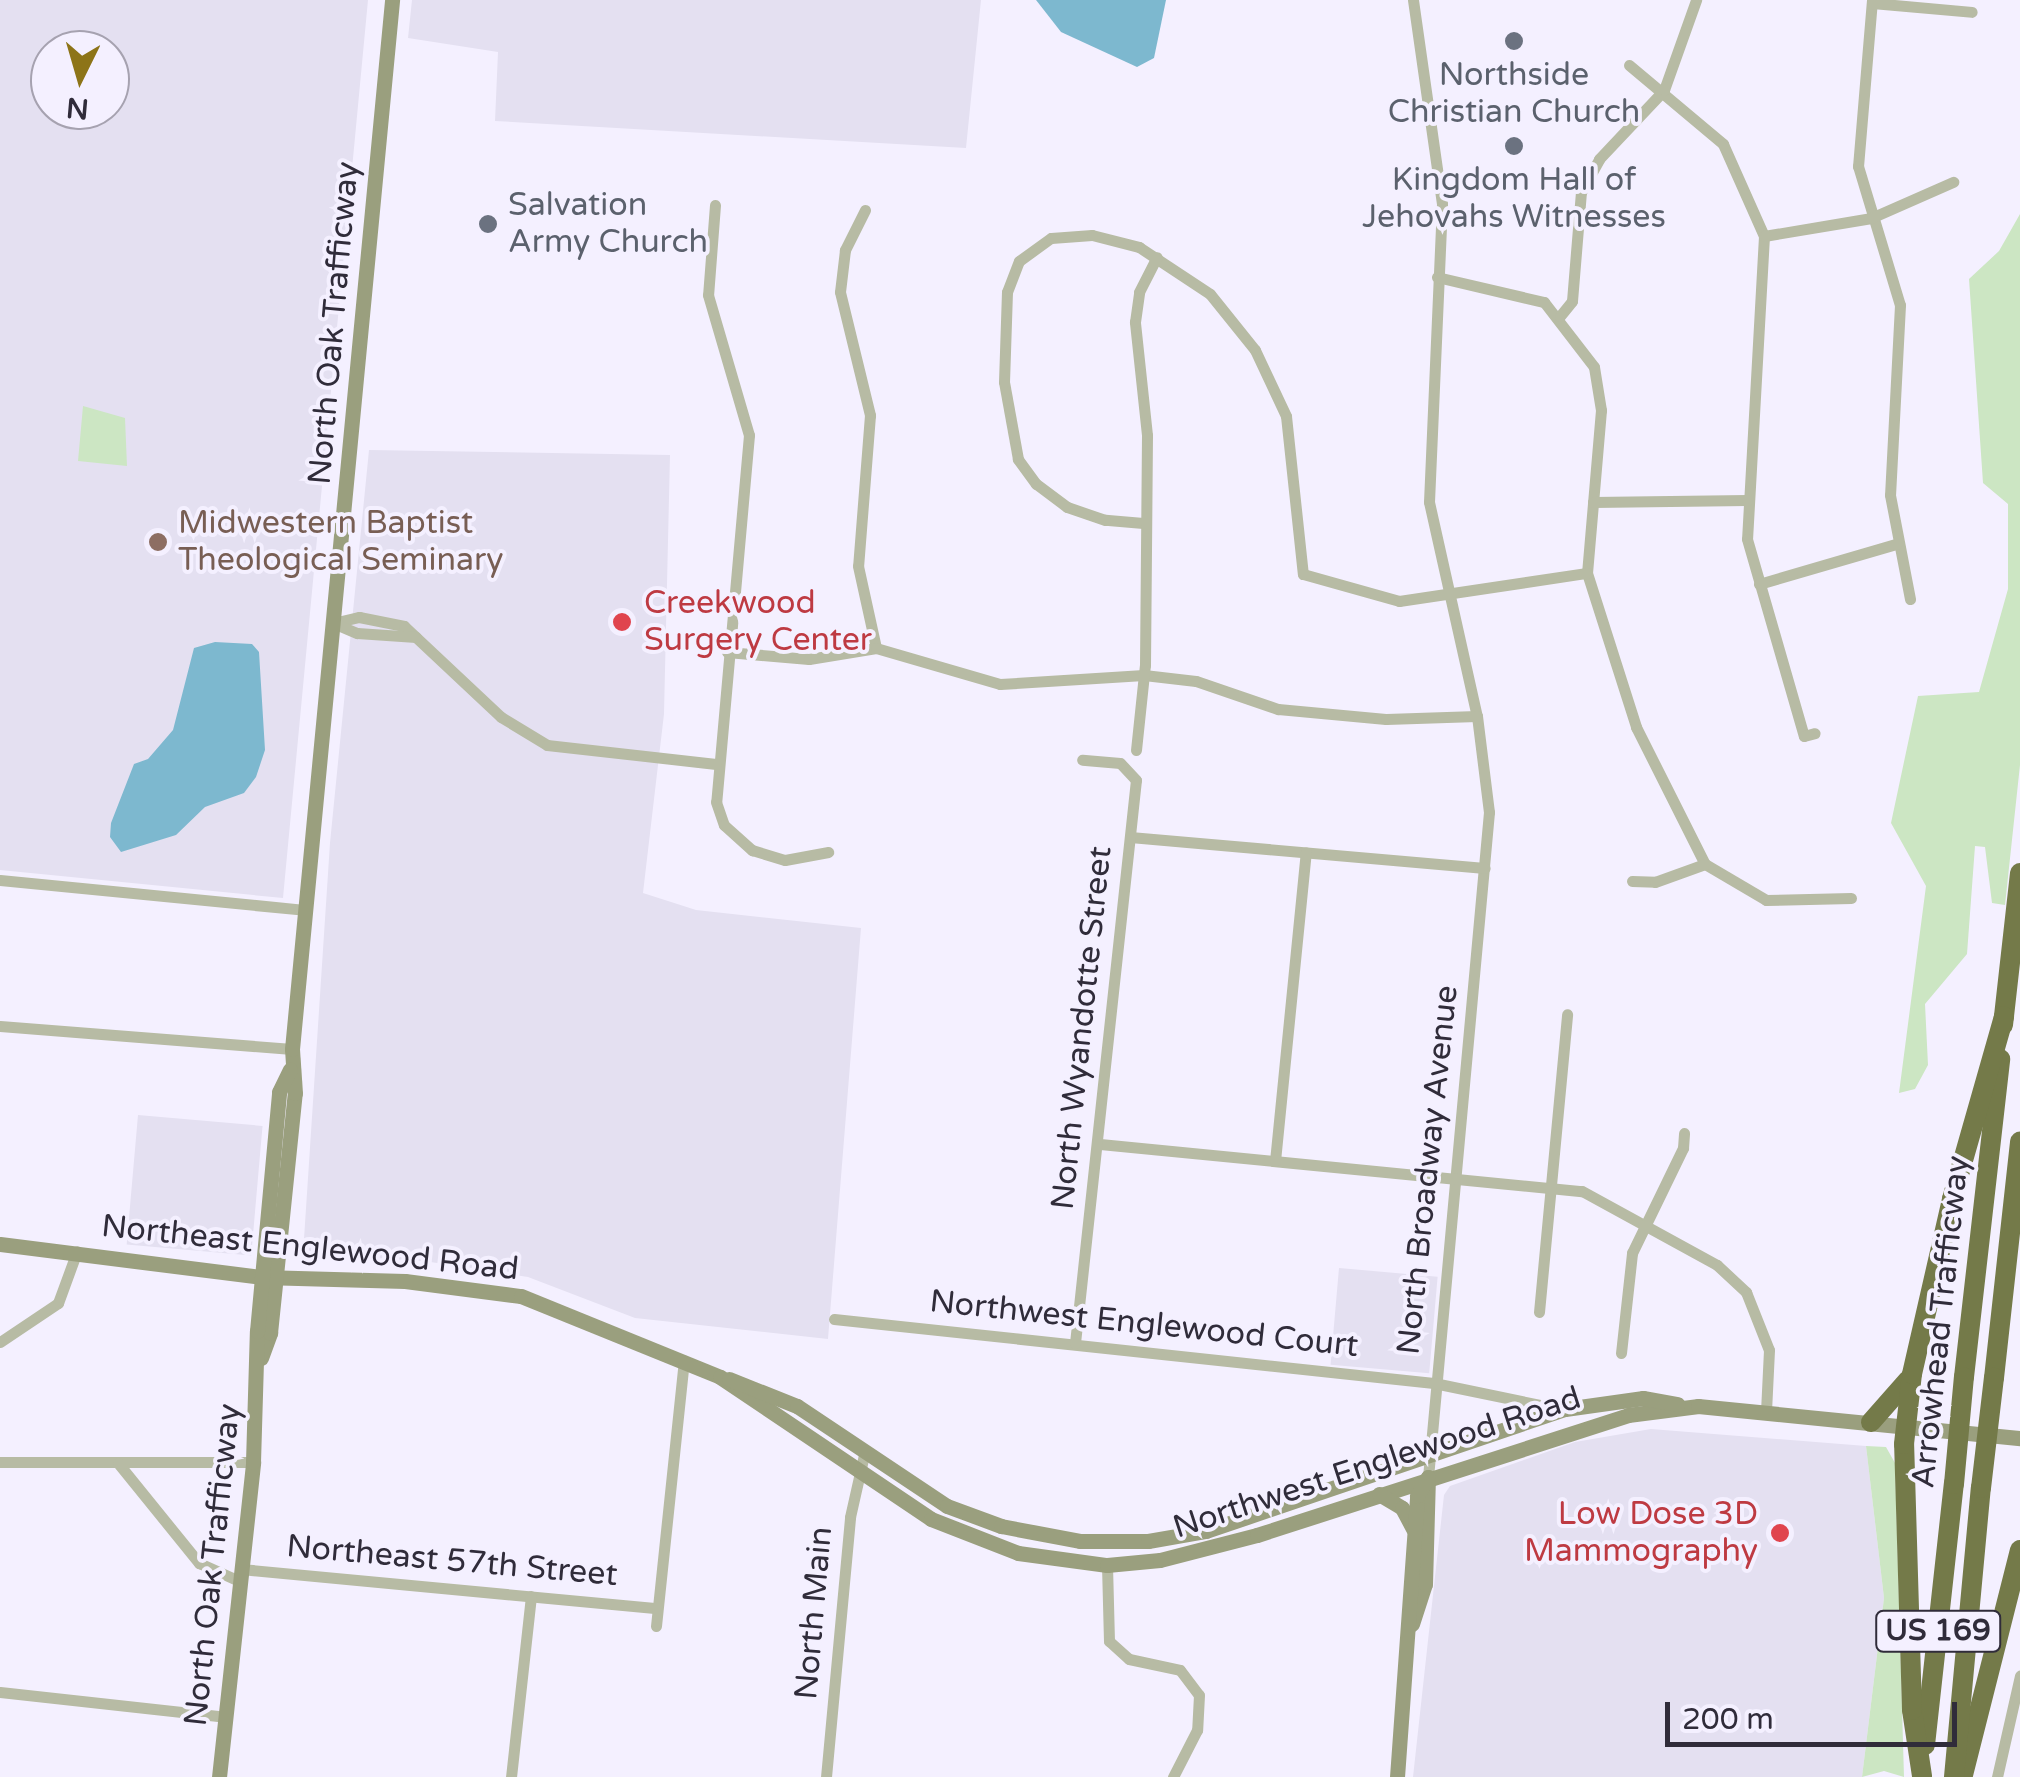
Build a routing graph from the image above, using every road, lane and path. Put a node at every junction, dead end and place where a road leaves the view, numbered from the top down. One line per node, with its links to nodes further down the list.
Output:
1 (392, 0): 24 (main road, North Oak Trafficway)
2 (1413, 0): 14 (street, North Broadway Avenue)
3 (1696, 0): 7 (street)
4 (1872, 1): 5 (street); 11 (street)
5 (1972, 12)
6 (1629, 65): 7 (street)
7 (1664, 90): 12 (street); 15 (street)
8 (1953, 182): 11 (street)
9 (715, 205): 26 (street)
10 (865, 210): 25 (street)
11 (1871, 218): 12 (street); 19 (street)
12 (1764, 236): 16 (street)
13 (1157, 257): 18 (street); 18 (street); 22 (street)
14 (1437, 277): 15 (street); 22 (street, North Broadway Avenue)
15 (1560, 316): 17 (street)
16 (1747, 500): 17 (street); 21 (street)
17 (1592, 502): 20 (street)
18 (1144, 523): 27 (street)
19 (1896, 544): 21 (street); 23 (street)
20 (1587, 573): 22 (street); 36 (street)
21 (1759, 584): 29 (street)
22 (1446, 596): 28 (street, North Broadway Avenue)
23 (1910, 599)
24 (333, 623): 32 (street); 42 (main road, North Oak Trafficway)
25 (876, 648): 26 (street); 27 (street)
26 (727, 652): 32 (street)
27 (1144, 674): 28 (street); 30 (street)
28 (1477, 716): 37 (street, North Broadway Avenue)
29 (1814, 733)
30 (1136, 750)
31 (1082, 760): 33 (street, North Wyandotte Street)
32 (716, 764): 34 (street)
33 (1130, 837): 35 (street); 49 (street, North Wyandotte Street)
34 (828, 852)
35 (1306, 853): 37 (street); 50 (street)
36 (1705, 864): 40 (street); 41 (street)
37 (1485, 868): 51 (street, North Broadway Avenue)
38 (2020, 873): 44 (highway, Arrowhead Trafficway / US 169)
39 (0, 880): 42 (street)
40 (1632, 881)
41 (1851, 898)
42 (305, 910): 46 (main road, North Oak Trafficway)
43 (1566, 1014): 52 (street)
44 (2004, 1016): 63 (highway); 91 (highway, Arrowhead Trafficway / US 169, bridge)
45 (0, 1026): 46 (street)
46 (292, 1048): 56 (main road, North Oak Trafficway)
47 (1684, 1133): 53 (street)
48 (2020, 1142): 97 (highway, Arrowhead Trafficway / US 169, bridge)
49 (1100, 1144): 50 (street); 60 (street, North Wyandotte Street)
50 (1274, 1161): 51 (street)
51 (1455, 1176): 52 (street); 65 (street, North Broadway Avenue)
52 (1552, 1184): 53 (street); 57 (street)
53 (1644, 1225): 61 (street); 68 (street)
54 (0, 1244): 55 (main road, Northeast Englewood Road)
55 (77, 1251): 56 (main road, Northeast Englewood Road); 59 (street)
56 (269, 1277): 62 (main road, Northeast Englewood Road); 75 (main road, North Oak Trafficway)
57 (1538, 1312)
58 (834, 1319): 60 (street, Northwest Englewood Court)
59 (0, 1342)
60 (1075, 1342): 65 (street, Northwest Englewood Court)
61 (1621, 1353)
62 (684, 1360): 64 (main road, Northeast Englewood Road); 85 (street)
63 (1912, 1374): 69 (highway); 70 (highway)
64 (720, 1377): 72 (main road, Northeast Englewood Road); 77 (main road, Northeast Englewood Road)
65 (1434, 1383): 67 (street, Northwest Englewood Court); 73 (street, North Broadway Avenue)
66 (1691, 1406): 67 (main road, Northwest Englewood Road); 68 (main road, Northwest Englewood Road); 78 (main road, Northwest Englewood Road)
67 (1565, 1410): 73 (main road, Northwest Englewood Road)
68 (1766, 1412): 69 (main road, Northwest Englewood Road)
69 (1871, 1422): 70 (main road, Northwest Englewood Road)
70 (1906, 1427): 71 (main road, Northwest Englewood Road); 91 (highway)
71 (2020, 1438)
72 (864, 1454): 73 (main road, Northwest Englewood Road); 77 (street, North Main)
73 (1430, 1454): 78 (street, North Broadway Avenue)
74 (0, 1462): 76 (street)
75 (254, 1462): 76 (street); 83 (main road, North Oak Trafficway)
76 (118, 1463): 83 (street)
77 (859, 1474): 82 (main road, Northwest Englewood Road); 94 (street, North Main)
78 (1428, 1477): 79 (main road, Northwest Englewood Road); 80 (main road, North Broadway Avenue); 86 (main road, North Broadway Avenue)
79 (1379, 1494): 80 (main road); 82 (main road, Northwest Englewood Road)
80 (1414, 1532): 86 (main road, North Broadway Avenue)
81 (2020, 1550): 98 (highway)
82 (1107, 1565): 95 (street)
83 (240, 1575): 84 (street, Northeast 57th Street); 90 (main road, North Oak Trafficway)
84 (531, 1596): 85 (street, Northeast 57th Street); 93 (street)
85 (657, 1608): 87 (street)
86 (1412, 1624): 96 (main road, North Broadway Avenue)
87 (656, 1626)
88 (2020, 1676): 99 (street)
89 (0, 1692): 90 (street)
90 (226, 1717): 92 (main road, North Oak Trafficway)
91 (1922, 1776)
92 (219, 1777)
93 (512, 1777)
94 (826, 1777)
95 (1173, 1777)
96 (1397, 1777)
97 (1954, 1777)
98 (1963, 1777)
99 (1997, 1777)

